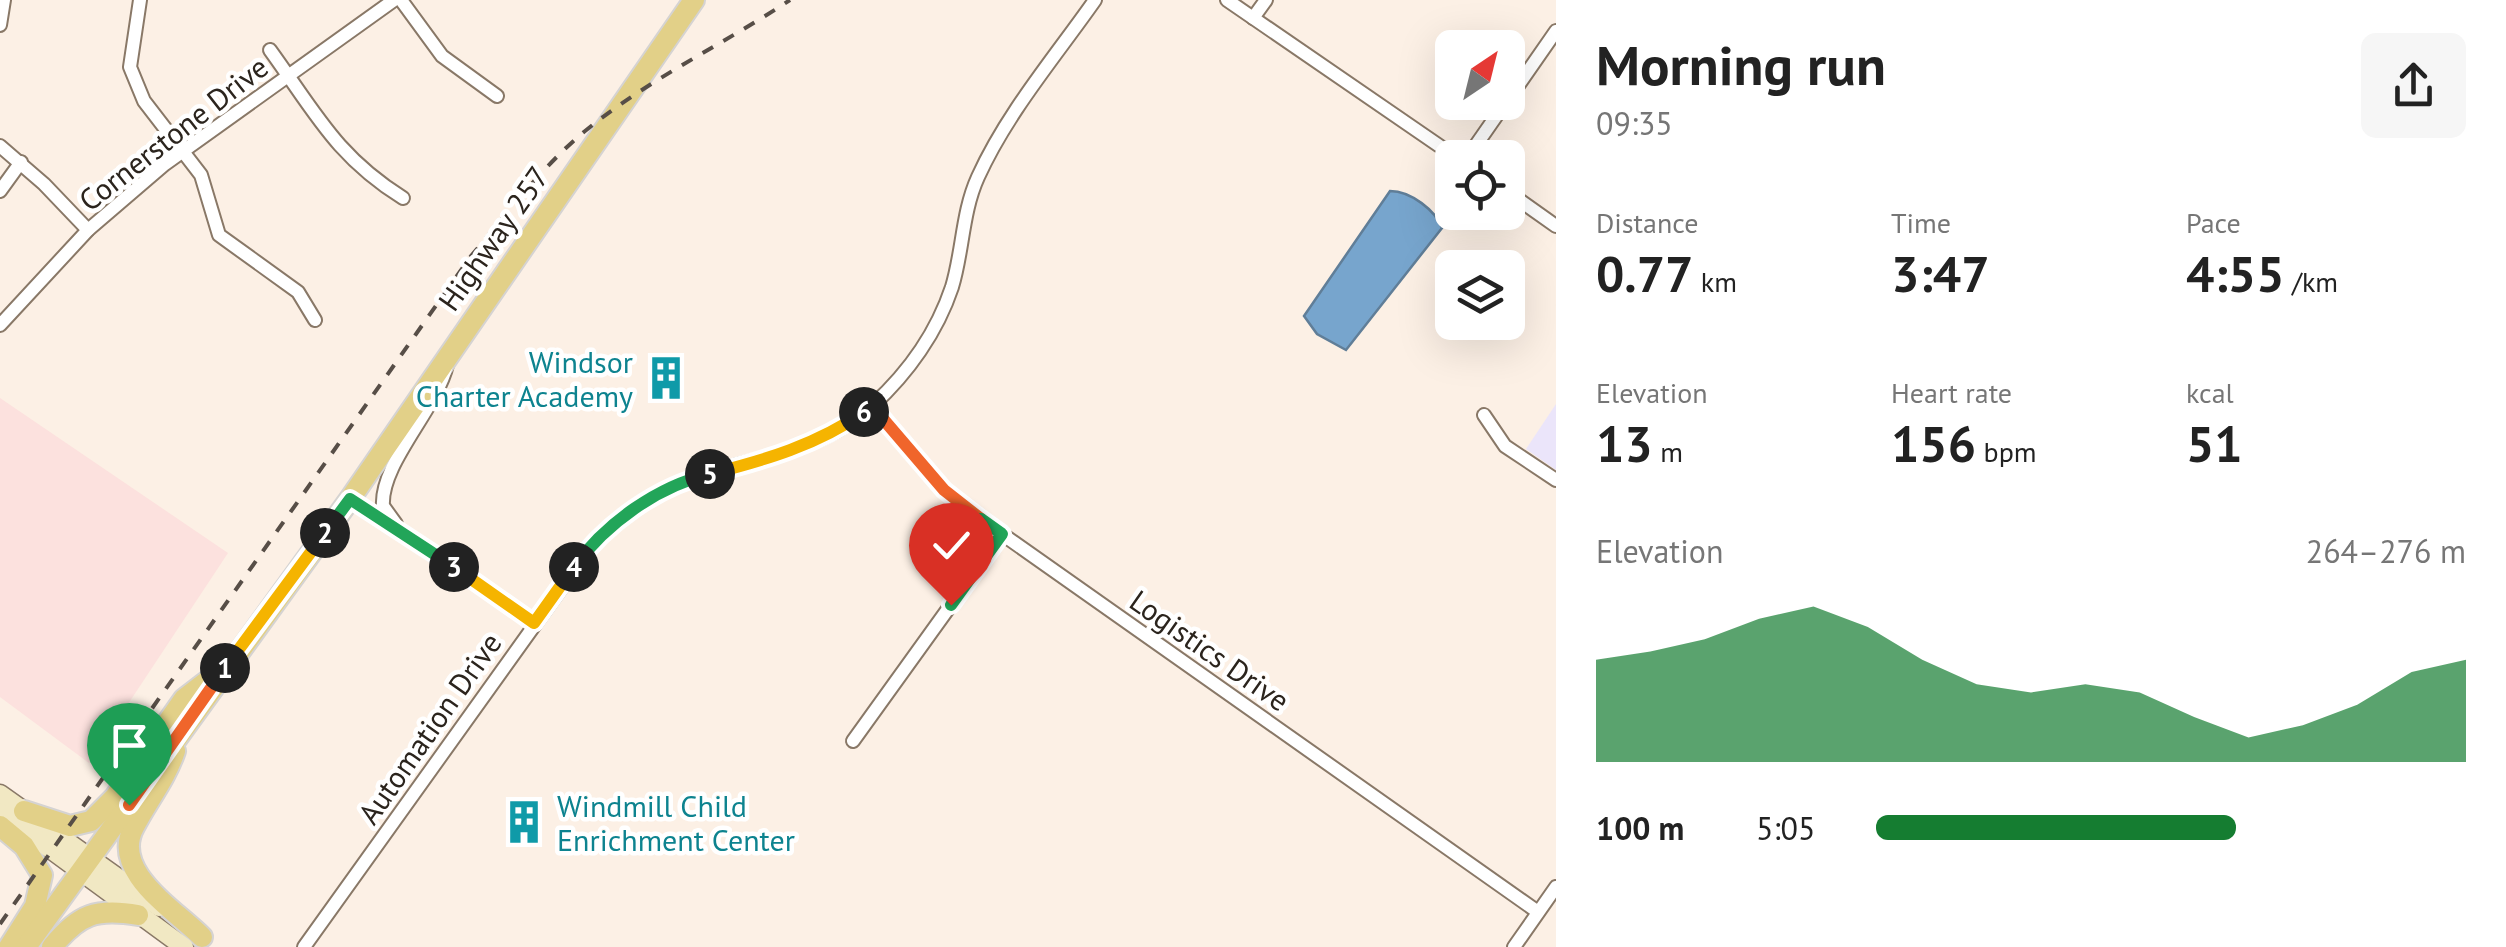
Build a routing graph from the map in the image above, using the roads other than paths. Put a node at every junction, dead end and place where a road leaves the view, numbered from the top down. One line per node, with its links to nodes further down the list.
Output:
1 (4, 0): 9 (street)
2 (140, 0): 17 (street)
3 (397, 0): 13 (street, Cornerstone Drive); 14 (street)
4 (694, 0): 26 (main road, Highway 257)
5 (1095, 0): 27 (street, Automation Drive)
6 (1227, 0): 8 (street)
7 (1266, 0): 8 (street)
8 (1253, 18): 15 (street)
9 (0, 24)
10 (1556, 30): 12 (street)
11 (270, 50): 13 (street)
12 (1525, 75)
13 (289, 76): 17 (street, Cornerstone Drive); 20 (street)
14 (497, 96)
15 (1435, 143)
16 (0, 146): 18 (street)
17 (183, 151): 23 (street, Cornerstone Drive); 24 (street)
18 (21, 162): 19 (street); 23 (street)
19 (0, 191)
20 (404, 198)
21 (1525, 204): 22 (street)
22 (1556, 226)
23 (88, 230): 25 (street, Cornerstone Drive)
24 (315, 320)
25 (0, 325)
26 (450, 353): 30 (main road, Highway 257); 31 (street)
27 (872, 406): 32 (street, Logistics Drive); 33 (street, Automation Drive)
28 (1484, 415): 29 (street)
29 (1556, 480)
30 (350, 499): 31 (street); 34 (main road, Highway 257)
31 (401, 530): 33 (street)
32 (1002, 534): 36 (street); 43 (street, Logistics Drive)
33 (534, 623): 49 (street, Automation Drive)
34 (227, 665): 35 (main road, Highway 257); 39 (main road)
35 (180, 734): 41 (main road, Highway 257); 45 (main road)
36 (853, 741)
37 (0, 794): 39 (street)
38 (0, 812): 41 (street)
39 (24, 812): 41 (street)
40 (0, 826): 46 (main road)
41 (86, 864): 44 (street); 45 (street); 47 (main road, Highway 257)
42 (1556, 887): 43 (street)
43 (1538, 912): 50 (street)
44 (138, 915): 45 (street); 48 (main road)
45 (201, 944)
46 (9, 947)
47 (26, 947)
48 (52, 947)
49 (304, 947)
50 (1514, 947)

